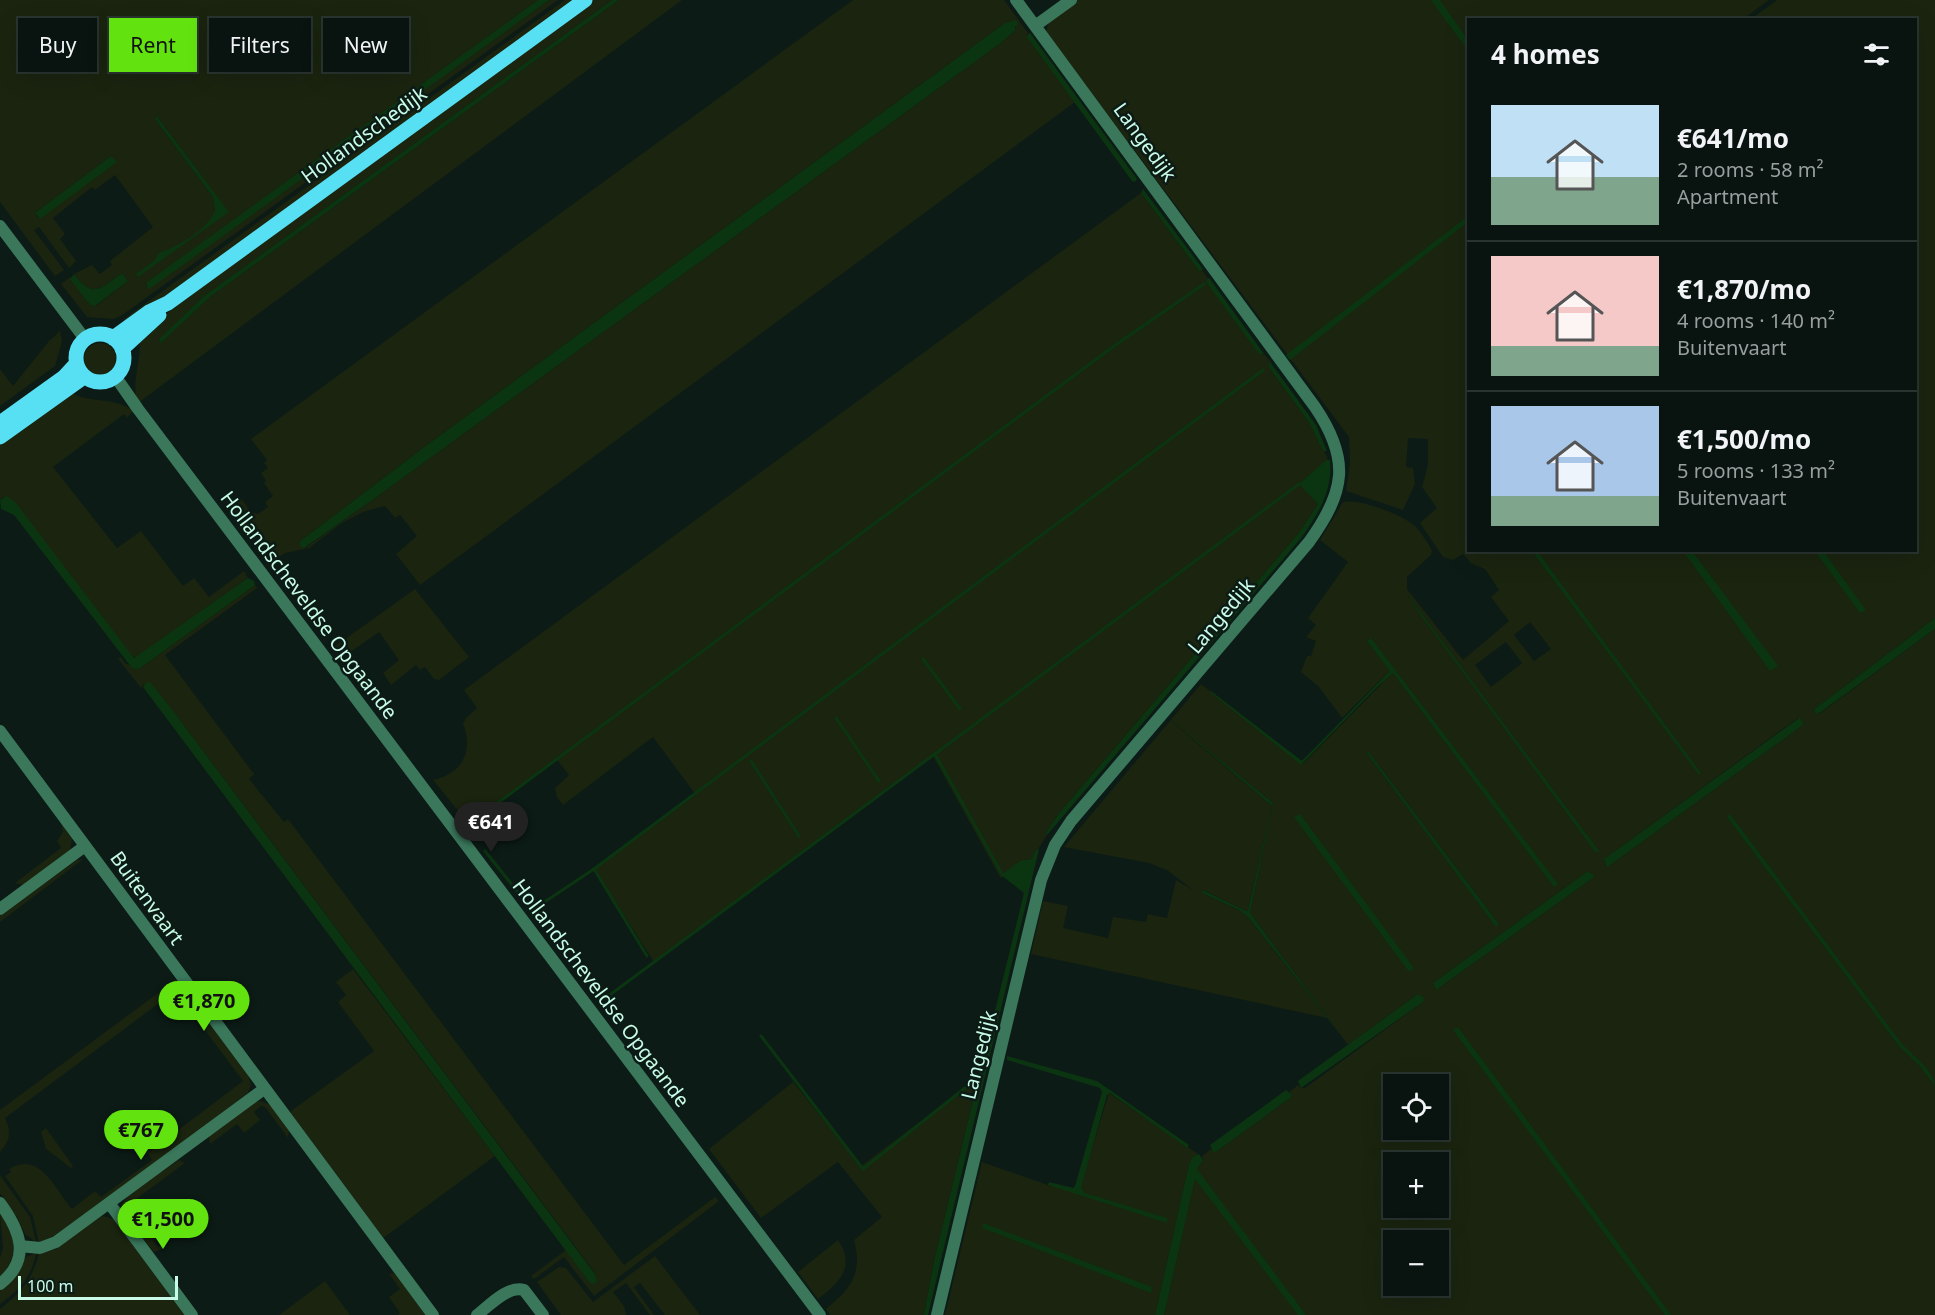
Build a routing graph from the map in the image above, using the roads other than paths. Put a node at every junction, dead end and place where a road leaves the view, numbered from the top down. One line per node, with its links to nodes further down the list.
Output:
1 (585, 0): 7 (main road, Hollandschedijk)
2 (1016, 0): 4 (street, Langedijk)
3 (1071, 0): 4 (street)
4 (1035, 26): 25 (street, Langedijk)
5 (0, 226): 6 (street)
6 (85, 339): 7 (main road); 8 (main road)
7 (118, 344): 9 (main road)
8 (80, 371): 9 (main road); 10 (main road); 11 (main road)
9 (115, 376): 24 (street, Hollandscheveldse Opgaande)
10 (0, 423)
11 (0, 437)
12 (0, 731): 13 (street, Buitenvaart)
13 (85, 846): 14 (street, Buitenvaart); 15 (street, Buitenvaart)
14 (0, 909)
15 (264, 1089): 17 (street); 21 (street, Buitenvaart)
16 (0, 1203): 18 (street)
17 (109, 1203): 18 (street); 20 (street)
18 (20, 1246): 19 (street)
19 (0, 1284)
20 (192, 1315)
21 (433, 1315)
22 (477, 1315): 23 (street)
23 (543, 1315)
24 (820, 1315)
25 (937, 1315)

